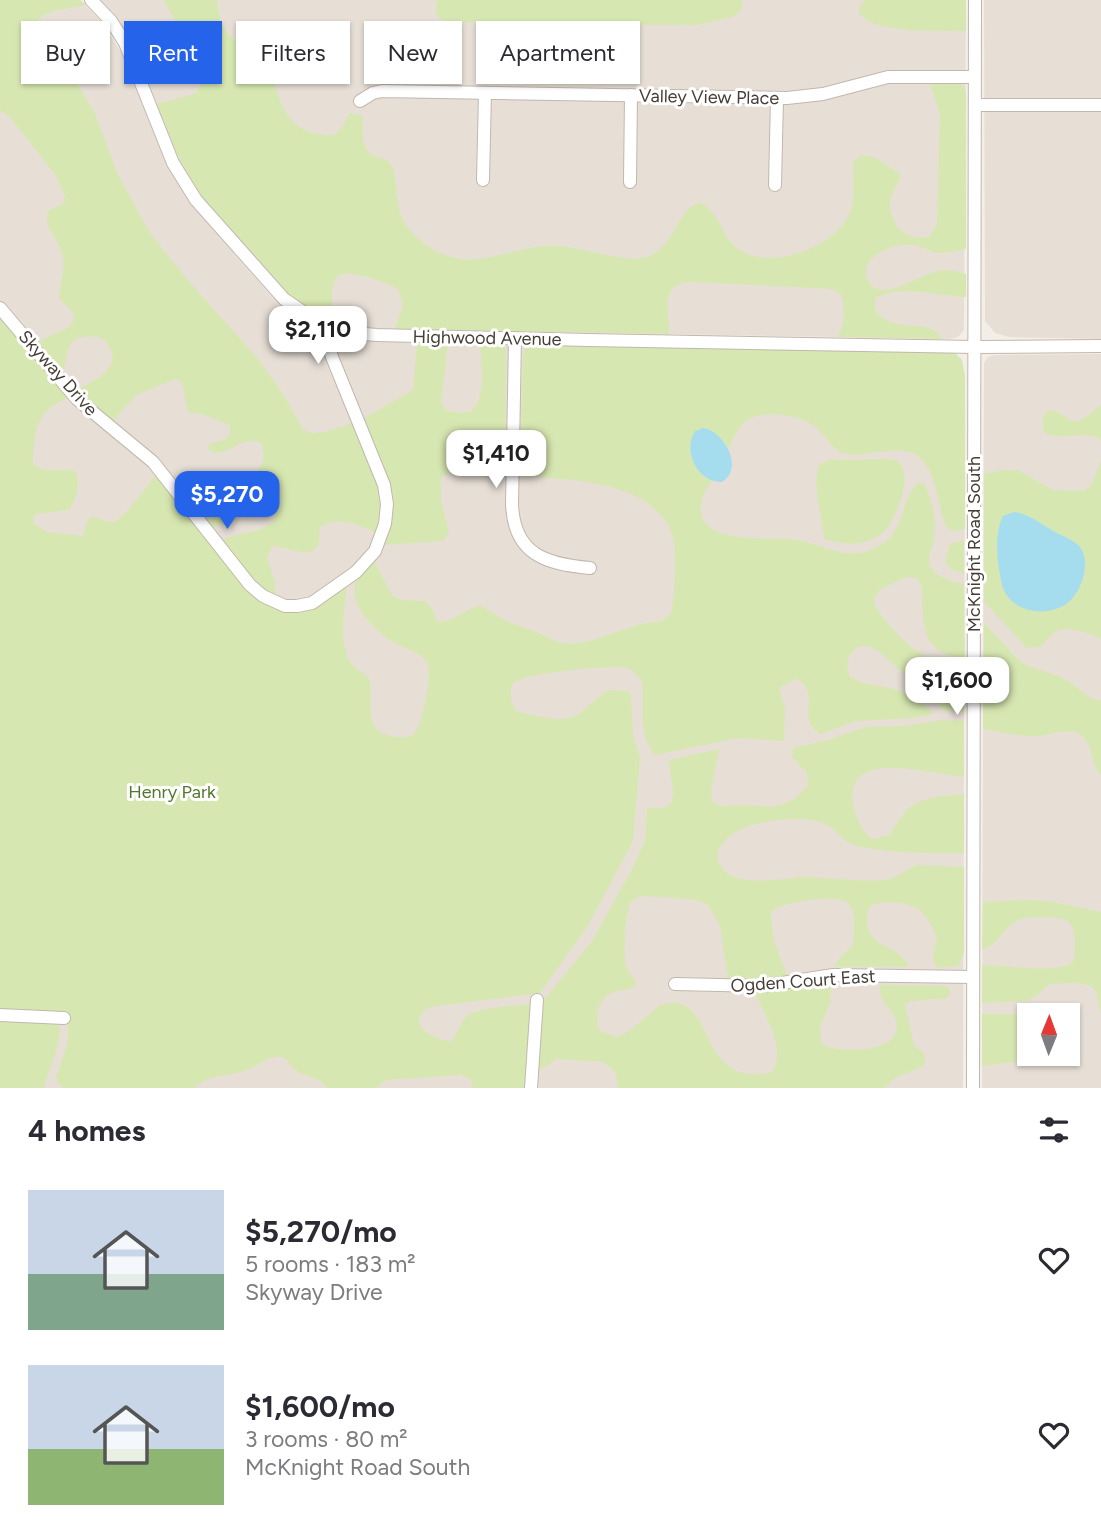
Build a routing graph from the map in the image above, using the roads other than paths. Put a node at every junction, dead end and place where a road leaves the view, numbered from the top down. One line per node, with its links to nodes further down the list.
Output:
1 (91, 0): 14 (street, Highwood Avenue)
2 (975, 0): 3 (street, McKnight Road South)
3 (975, 77): 6 (street, Valley View Place); 8 (street, McKnight Road South)
4 (485, 93): 5 (street, Valley View Place); 7 (street, Valley View Place); 10 (street)
5 (631, 95): 6 (street, Valley View Place); 11 (street)
6 (777, 98): 12 (street)
7 (359, 101)
8 (975, 105): 9 (street); 17 (street, McKnight Road South)
9 (1101, 105)
10 (484, 180)
11 (630, 182)
12 (775, 185)
13 (0, 308): 14 (street, Skyway Drive)
14 (328, 328): 15 (street, Highwood Avenue)
15 (515, 338): 17 (street, Highwood Avenue); 18 (street)
16 (1101, 346): 17 (street, Highwood Avenue)
17 (975, 347): 19 (street, McKnight Road South)
18 (590, 568)
19 (973, 977): 20 (street, Ogden Court East); 25 (street, McKnight Road South)
20 (675, 984)
21 (537, 1000): 24 (street)
22 (0, 1015): 23 (street)
23 (64, 1018)
24 (531, 1088)
25 (973, 1088)

